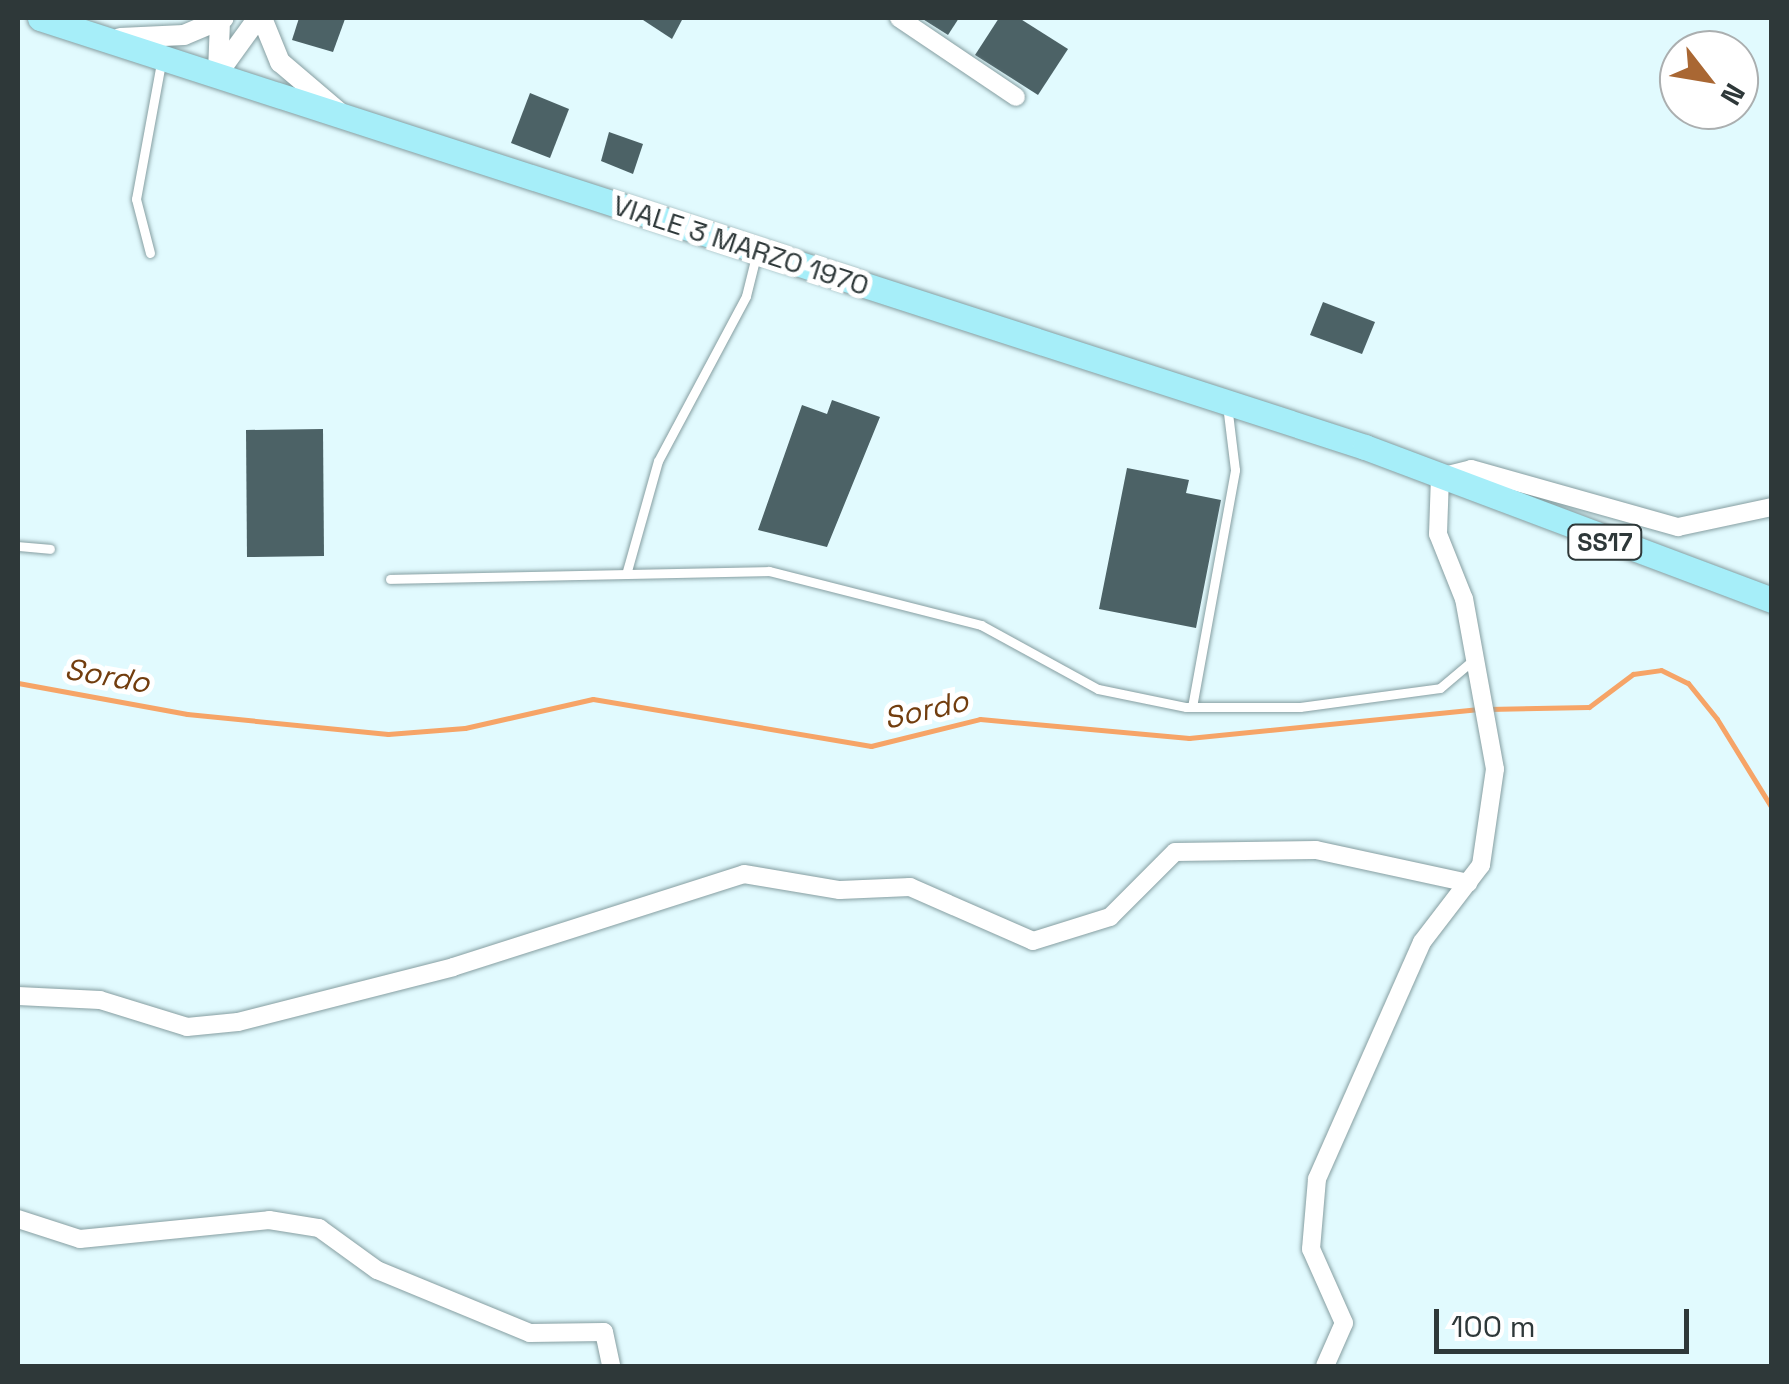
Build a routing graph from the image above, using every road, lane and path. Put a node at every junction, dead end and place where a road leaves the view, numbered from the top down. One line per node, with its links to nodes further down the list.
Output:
1 (40, 18): 5 (main road, VIALE 3 MARZO 1970)
2 (260, 18): 7 (street); 9 (street)
3 (899, 18): 8 (street)
4 (222, 19): 5 (street); 7 (street)
5 (104, 37): 6 (main road, VIALE 3 MARZO 1970)
6 (163, 55): 7 (main road, VIALE 3 MARZO 1970); 11 (lane)
7 (218, 73): 9 (main road, VIALE 3 MARZO 1970)
8 (1016, 97)
9 (348, 120): 10 (main road, VIALE 3 MARZO 1970)
10 (758, 250): 12 (main road, VIALE 3 MARZO 1970); 17 (lane)
11 (150, 253)
12 (1226, 402): 13 (main road, VIALE 3 MARZO 1970); 21 (lane)
13 (1440, 477): 14 (street); 19 (main road, SS17); 20 (street)
14 (1772, 507)
15 (18, 546): 16 (lane)
16 (50, 550)
17 (627, 571): 18 (lane); 21 (lane)
18 (390, 579)
19 (1772, 600)
20 (1475, 654): 21 (lane); 22 (street)
21 (1192, 707)
22 (1468, 883): 23 (street); 26 (street)
23 (18, 996)
24 (18, 1219): 25 (street)
25 (612, 1366)
26 (1325, 1366)

